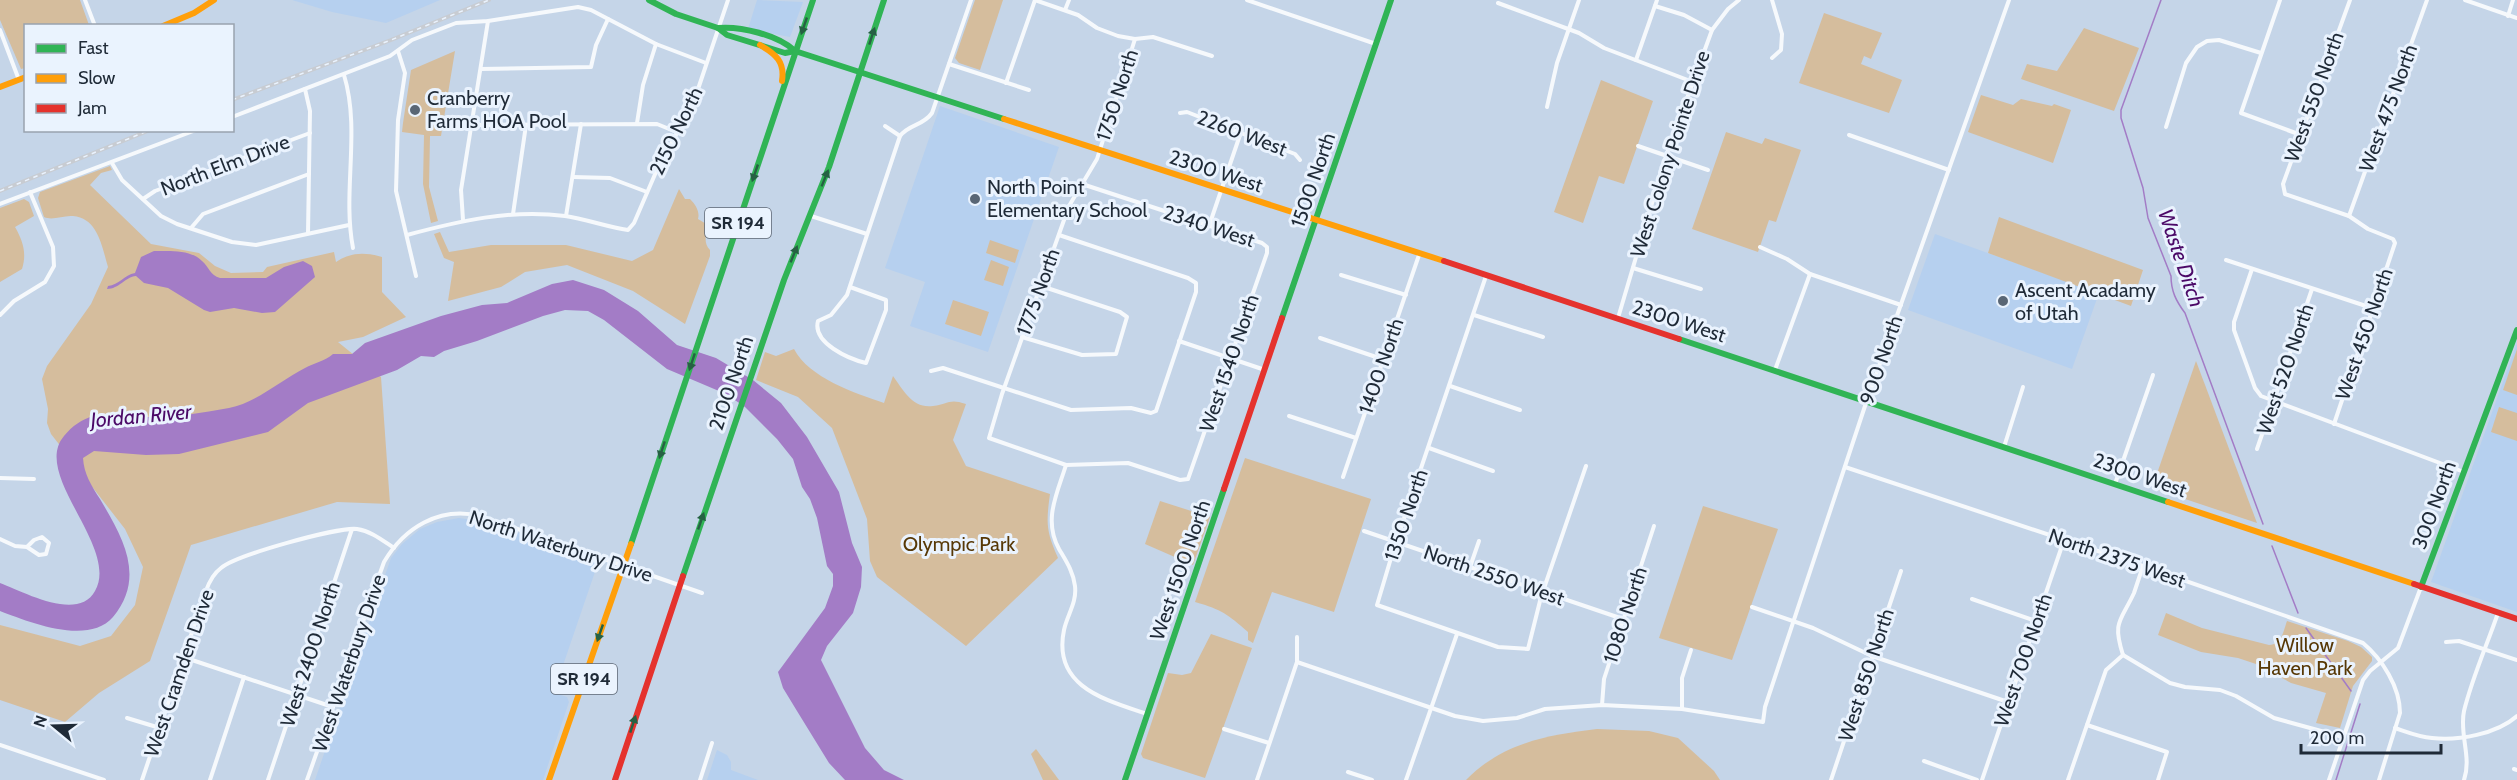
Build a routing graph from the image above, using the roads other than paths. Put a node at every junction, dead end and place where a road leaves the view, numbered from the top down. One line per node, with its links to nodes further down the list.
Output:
1 (85, 0): 29 (street)
2 (214, 0): 30 (main road)
3 (649, 0): 31 (main road)
4 (728, 0): 31 (street, 2150 North)
5 (813, 0): 40 (main road, SR 194, one-way to 40)
6 (884, 0): 48 (main road, 2100 North / SR 194, one-way to 6)
7 (971, 0): 46 (street)
8 (1035, 0): 24 (street); 52 (street)
9 (1069, 0): 24 (street)
10 (1247, 0): 37 (street)
11 (1391, 0): 37 (main road, 1500 North)
12 (1579, 0): 32 (street)
13 (1657, 0): 23 (street)
14 (1739, 0): 34 (street, West Colony Pointe Drive)
15 (1772, 0): 43 (street)
16 (2009, 0): 80 (street, 900 North)
17 (2280, 0): 41 (street)
18 (2350, 0): 72 (street, West 550 North)
19 (2427, 0): 92 (street, West 475 North)
20 (2465, 0): 25 (street)
21 (2513, 0): 25 (street)
22 (1498, 3): 32 (street)
23 (1655, 6): 34 (street); 44 (street)
24 (1065, 10): 35 (street)
25 (2508, 16): 26 (street)
26 (2517, 18)
27 (609, 19): 28 (street); 36 (street); 47 (street)
28 (488, 21): 39 (street); 47 (street)
29 (94, 24)
30 (169, 24)
31 (718, 28): 38 (main road); 40 (main road); 45 (street, 2150 North)
32 (1568, 29): 44 (street); 57 (street)
33 (0, 30): 50 (street)
34 (1712, 30): 51 (street, West Colony Pointe Drive)
35 (1135, 39): 42 (street); 75 (street, 1750 North)
36 (656, 44): 45 (street); 61 (street)
37 (1376, 44): 94 (main road, 1500 North)
38 (760, 45): 40 (main road); 60 (main road)
39 (398, 51): 49 (street); 100 (street)
40 (795, 51): 48 (main road, 2300 West); 60 (main road, SR 194)
41 (2261, 53): 66 (street); 72 (street)
42 (1212, 56)
43 (1772, 58)
44 (1636, 60): 51 (street)
45 (706, 63): 68 (street, 2150 North)
46 (949, 64): 52 (street); 56 (street)
47 (481, 69): 62 (street)
48 (861, 72): 56 (main road, 2300 West); 90 (main road, 2100 North / SR 194, one-way to 48)
49 (344, 75): 54 (street); 95 (street)
50 (22, 78): 53 (main road)
51 (1694, 82): 76 (street, West Colony Pointe Drive)
52 (1006, 83): 55 (street)
53 (0, 87)
54 (305, 89): 59 (street); 70 (street)
55 (1029, 90)
56 (937, 98): 73 (street); 75 (main road, 2300 West)
57 (1547, 107)
58 (1180, 113): 69 (street, 2260 West)
59 (234, 116)
60 (774, 117): 214 (main road, SR 194, one-way to 214)
61 (637, 123): 64 (street); 68 (street)
62 (472, 124): 63 (street); 93 (street)
63 (526, 124): 64 (street); 89 (street)
64 (581, 124): 82 (street)
65 (885, 126): 73 (street)
66 (2166, 127)
67 (191, 132): 78 (street)
68 (679, 132): 86 (street, 2150 North)
69 (1241, 132): 77 (street, 2260 West); 84 (street)
70 (310, 133): 81 (street); 87 (street, North Elm Drive)
71 (1849, 135): 80 (street)
72 (2301, 135): 92 (street, West 550 North)
73 (900, 136): 99 (street)
74 (1638, 146): 76 (street)
75 (1100, 151): 83 (street, 1775 North); 84 (main road, 2300 West)
76 (1666, 156): 79 (street); 107 (street, West Colony Pointe Drive)
77 (1300, 160)
78 (112, 163): 85 (street); 87 (street)
79 (1708, 170)
80 (1949, 170): 118 (street, 900 North)
81 (309, 174): 97 (street); 98 (street)
82 (573, 177): 86 (street); 91 (street)
83 (1082, 184): 96 (street, 2340 West); 101 (street, 1775 North)
84 (1221, 190): 94 (main road, 2300 West); 96 (street)
85 (30, 192): 88 (street); 120 (street)
86 (647, 192): 91 (street, 2150 North)
87 (143, 200): 97 (street)
88 (0, 204)
89 (513, 214): 91 (street); 93 (street)
90 (810, 215): 99 (street); 215 (main road, 2100 North / SR 194, one-way to 90)
91 (566, 216)
92 (2349, 216): 119 (street, West 450 North)
93 (463, 220): 100 (street)
94 (1316, 221): 105 (main road, 2300 West); 130 (main road, 1500 North)
95 (349, 225): 98 (street); 104 (street)
96 (1209, 226): 102 (street, 2340 West)
97 (191, 228): 98 (street)
98 (308, 233)
99 (867, 234): 114 (street)
100 (406, 235): 111 (street)
101 (1059, 235): 113 (street, 1775 North); 127 (street)
102 (1267, 247): 128 (street, West 1540 North)
103 (1760, 247): 109 (street)
104 (353, 248)
105 (1419, 255): 112 (main road, 2300 West); 117 (street, 1400 North)
106 (2226, 260): 108 (street)
107 (1633, 268): 115 (street); 122 (street, West Colony Pointe Drive)
108 (2252, 269): 116 (street); 138 (street)
109 (1810, 274): 118 (street); 131 (street)
110 (1341, 275): 117 (street)
111 (416, 276)
112 (1486, 276): 121 (street, 1350 North); 122 (main road, 2300 West)
113 (1041, 286): 124 (street, 1775 North); 124 (street)
114 (850, 287): 114 (street)
115 (1701, 289)
116 (2312, 289): 119 (street); 138 (street, West 520 North)
117 (1406, 295): 129 (street, 1400 North)
118 (1901, 305): 137 (street, 900 North)
119 (2372, 308): 141 (street, West 450 North)
120 (0, 315)
121 (1474, 315): 125 (street); 134 (street, 1350 North)
122 (1618, 318): 131 (main road, 2300 West)
123 (2517, 330): 150 (main road, 300 North)
124 (1022, 337): 136 (street, 1775 North)
125 (1543, 337)
126 (1320, 338): 129 (street)
127 (1179, 341): 128 (street); 136 (street)
128 (1231, 358): 130 (street); 146 (street, West 1540 North)
129 (1383, 359): 142 (street, 1400 North)
130 (1265, 370): 195 (main road, West 1500 North)
131 (1775, 370): 137 (main road, 2300 West)
132 (931, 371): 136 (street)
133 (2152, 375): 154 (street)
134 (1450, 386): 139 (street); 144 (street, 1350 North)
135 (2023, 387): 143 (street)
136 (1004, 388): 146 (street, 1775 North)
137 (1867, 400): 143 (main road, 2300 West); 148 (street, 900 North)
138 (2274, 401): 141 (street); 145 (street, West 520 North)
139 (1520, 410)
140 (1289, 416): 142 (street)
141 (2334, 424): 150 (street)
142 (1356, 438): 151 (street, 1400 North)
143 (2004, 447): 154 (main road, 2300 West)
144 (1429, 448): 149 (street); 161 (street, 1350 North)
145 (2257, 449)
146 (1066, 465): 195 (street)
147 (1586, 466): 168 (street)
148 (1845, 467): 159 (street, North 2375 West); 175 (street, 900 North)
149 (1493, 471)
150 (2464, 472): 167 (main road, 300 North)
151 (1343, 477)
152 (0, 478): 153 (street)
153 (34, 479)
154 (2115, 484): 167 (main road, 2300 West)
155 (1654, 526): 173 (street, 1080 North)
156 (352, 529): 163 (street); 184 (street, West Cramden Drive); 189 (street, West 2400 North)
157 (1364, 531): 161 (street, North 2550 West)
158 (0, 539): 162 (street)
159 (2064, 540): 164 (street, North 2375 West); 176 (street, West 700 North)
160 (1479, 541): 165 (street)
161 (1396, 542): 165 (street, North 2550 West); 177 (street, 1350 North)
162 (27, 547): 162 (street)
163 (394, 548): 169 (street, North Waterbury Drive); 192 (street, West Waterbury Drive)
164 (2143, 566): 182 (street); 187 (street, North 2375 West)
165 (1470, 567): 168 (street, North 2550 West)
166 (1901, 571): 183 (street, West 850 North)
167 (2421, 587): 172 (main road, 2300 West); 187 (street, 300 North)
168 (1543, 592): 173 (street, North 2550 West); 177 (street, 1350 North)
169 (702, 593)
170 (1972, 599): 176 (street)
171 (1752, 607): 175 (street)
172 (2498, 613): 174 (main road, 2300 West); 180 (street)
173 (1623, 619): 191 (street, 1080 North)
174 (2517, 620)
175 (1793, 621): 183 (street); 194 (street, 900 North)
176 (2036, 621): 190 (street, West 700 North)
177 (1457, 634): 193 (street)
178 (1297, 637): 186 (street)
179 (2446, 642): 180 (street)
180 (2486, 649): 185 (street); 202 (street)
181 (1691, 650): 194 (street)
182 (2123, 655): 198 (street); 203 (street)
183 (1872, 656): 190 (street); 221 (street, West 850 North)
184 (183, 657): 188 (street); 199 (street, West Cramden Drive)
185 (2517, 660)
186 (1297, 662): 193 (street); 205 (street)
187 (2381, 663): 200 (street, North 2375 West); 203 (street, 300 North)
188 (244, 677): 189 (street); 211 (street)
189 (297, 695): 192 (street); 212 (street, West 2400 North)
190 (2008, 702): 223 (street, West 700 North)
191 (1602, 705): 193 (street); 194 (street)
192 (333, 707): 213 (street, West Waterbury Drive)
193 (1432, 708): 220 (street)
194 (1682, 709)
195 (1148, 714): 217 (main road, West 1500 North)
196 (2517, 716): 202 (street)
197 (128, 718): 199 (street)
198 (2087, 725): 224 (street); 225 (street)
199 (160, 728): 210 (street, West Cramden Drive)
200 (2395, 728): 202 (street); 227 (street, North 2375 West)
201 (1224, 729): 205 (street)
202 (2464, 736): 228 (street)
203 (2343, 737): 226 (street, 300 North)
204 (712, 743): 216 (street)
205 (1269, 744): 218 (street)
206 (0, 745): 209 (street)
207 (1924, 761): 222 (street)
208 (1347, 772): 219 (street)
209 (104, 780)
210 (142, 780)
211 (210, 780)
212 (268, 780)
213 (307, 780)
214 (549, 780)
215 (615, 780)
216 (700, 780)
217 (1125, 780)
218 (1257, 780)
219 (1372, 780)
220 (1406, 780)
221 (1831, 780)
222 (1977, 780)
223 (1982, 780)
224 (2068, 780)
225 (2158, 780)
226 (2329, 780)
227 (2379, 780)
228 (2464, 780)

